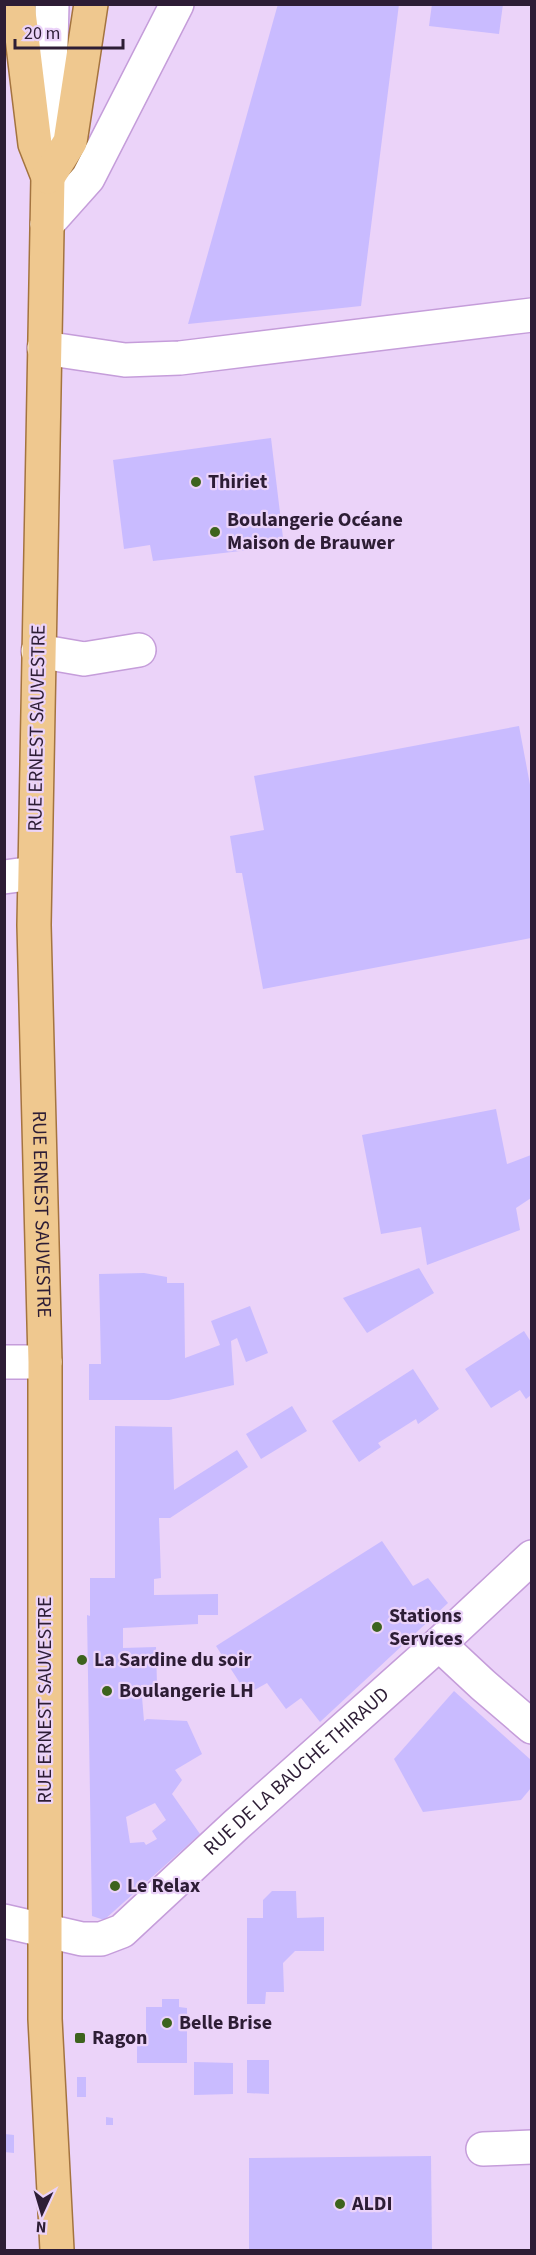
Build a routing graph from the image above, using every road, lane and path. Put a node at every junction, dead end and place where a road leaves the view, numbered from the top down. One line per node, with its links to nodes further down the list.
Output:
1 (18, 4): 5 (main road, RUE ERNEST SAUVESTRE)
2 (51, 4): 5 (street)
3 (91, 4): 5 (main road)
4 (177, 4): 6 (street)
5 (48, 177): 6 (main road, RUE ERNEST SAUVESTRE)
6 (47, 224): 8 (main road, RUE ERNEST SAUVESTRE)
7 (531, 315): 8 (street)
8 (44, 348): 10 (main road, RUE ERNEST SAUVESTRE)
9 (139, 650): 10 (street)
10 (38, 651): 11 (main road, RUE ERNEST SAUVESTRE)
11 (19, 875): 13 (main road, RUE ERNEST SAUVESTRE)
12 (4, 1362): 13 (street)
13 (45, 1362): 18 (main road, RUE ERNEST SAUVESTRE)
14 (531, 1557): 15 (street, RUE DE LA BAUCHE THIRAUD)
15 (439, 1644): 16 (street); 18 (street, RUE DE LA BAUCHE THIRAUD)
16 (531, 1727)
17 (4, 1920): 18 (street, RUE DE LA BAUCHE THIRAUD)
18 (44, 1929): 21 (main road, RUE ERNEST SAUVESTRE)
19 (531, 2147): 20 (street)
20 (483, 2149)
21 (57, 2250)

